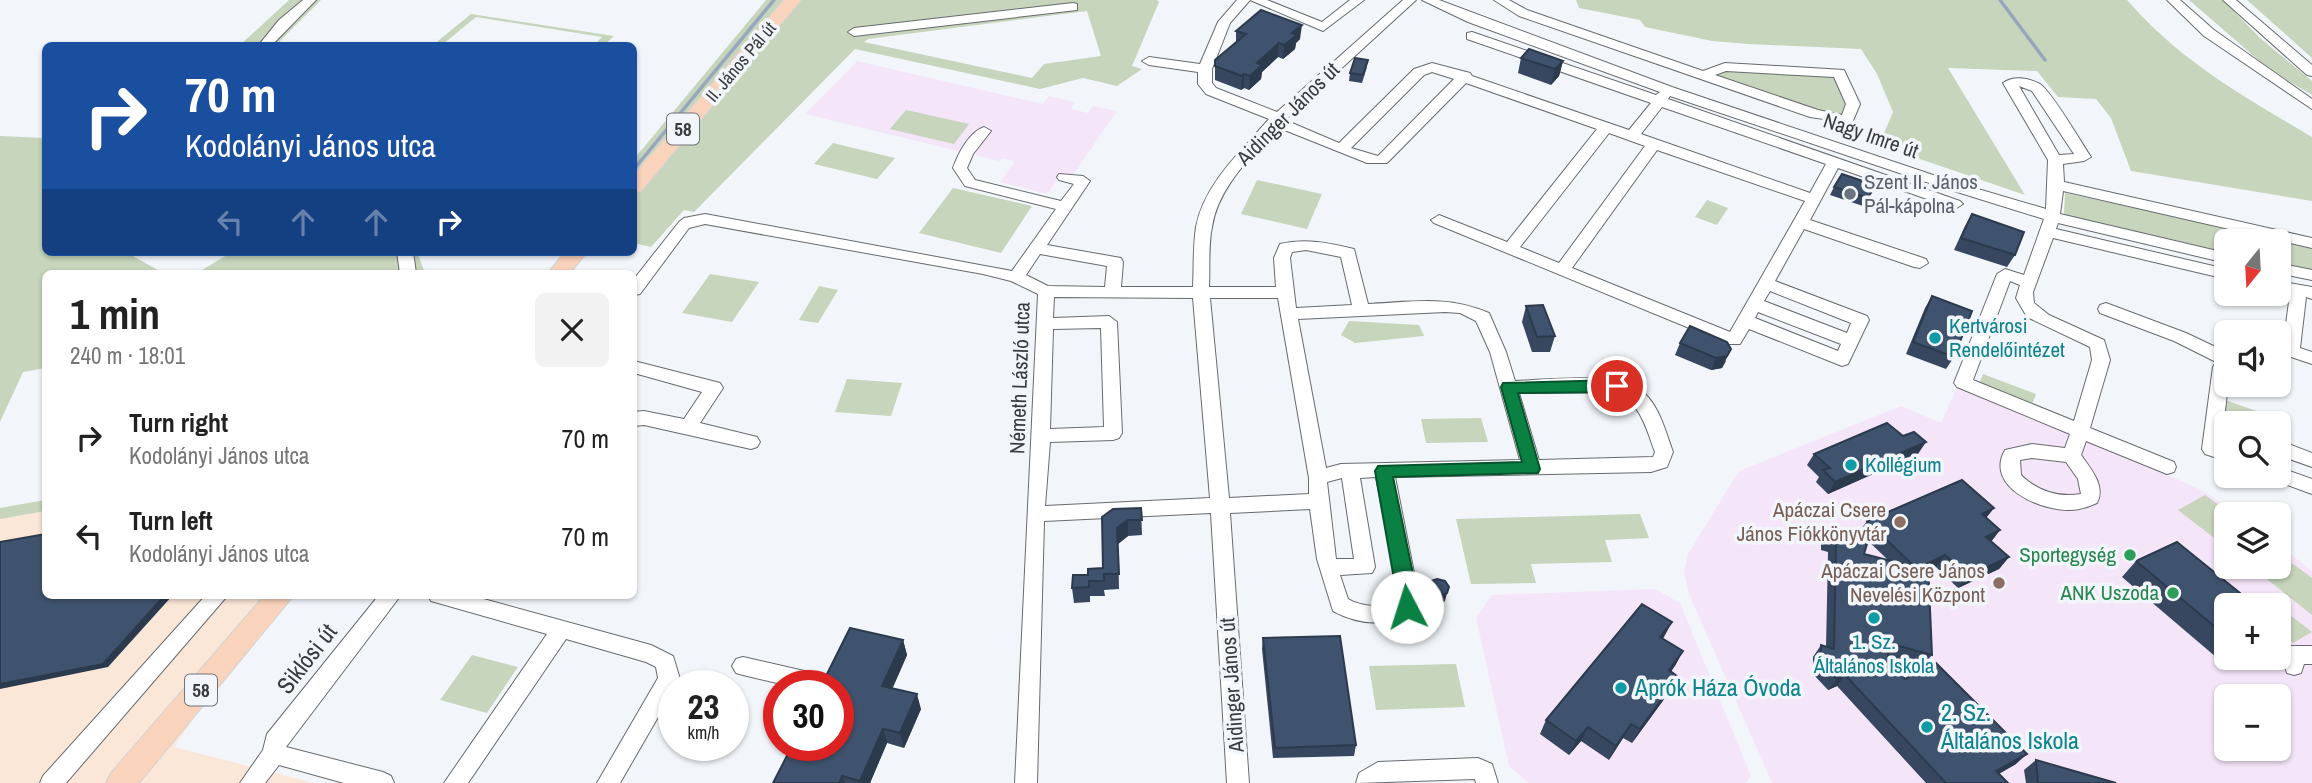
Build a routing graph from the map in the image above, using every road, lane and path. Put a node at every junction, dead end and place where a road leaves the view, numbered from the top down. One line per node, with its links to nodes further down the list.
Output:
1 (310, 0): 18 (street)
2 (793, 0): 36 (main road, II. János Pál út / 58)
3 (994, 0): 14 (street)
4 (1244, 0): 20 (street)
5 (1256, 0): 6 (street)
6 (1358, 0)
7 (1410, 0): 15 (street, Aidinger János út)
8 (1428, 0): 13 (street, Nagy Imre út)
9 (2173, 0): 26 (street)
10 (2229, 0): 22 (street)
11 (1502, 2): 21 (street, Nagy Imre út)
12 (1073, 7): 14 (street)
13 (1447, 9): 15 (street); 25 (street, Nagy Imre út)
14 (989, 16): 16 (street)
15 (1390, 18): 27 (street, Aidinger János út)
16 (854, 32)
17 (1472, 36): 25 (street, Nagy Imre út)
18 (267, 42)
19 (1149, 61): 20 (street)
20 (1205, 69): 27 (street)
21 (1683, 69): 23 (street, Nagy Imre út); 25 (street)
22 (2312, 72)
23 (1703, 75): 23 (street, Nagy Imre út)
24 (1465, 76): 28 (street); 32 (street); 32 (street)
25 (1662, 96): 30 (street); 34 (street, Nagy Imre út); 43 (street, Nagy Imre út)
26 (2312, 106)
27 (1277, 120): 32 (street); 63 (street, Aidinger János út)
28 (1606, 127): 30 (street); 46 (street)
29 (984, 131): 40 (street)
30 (1632, 136): 31 (street)
31 (1654, 144): 38 (street); 51 (street)
32 (1341, 149)
33 (2055, 160): 33 (street); 37 (street)
34 (1834, 163): 38 (street); 39 (street, Nagy Imre út)
35 (1064, 177): 40 (street)
36 (637, 183)
37 (2058, 186): 43 (street); 44 (street)
38 (1813, 199): 42 (street)
39 (1955, 204)
40 (1066, 207): 45 (street)
41 (1438, 220): 46 (street)
42 (1800, 222): 49 (street); 57 (street)
43 (2051, 224): 48 (street, Nagy Imre út); 52 (street, Nagy Imre út); 56 (street)
44 (2312, 243)
45 (1036, 248): 55 (street); 62 (street)
46 (1510, 249): 51 (street)
47 (573, 256): 50 (main road)
48 (2214, 256)
49 (1920, 263)
50 (561, 270)
51 (1562, 270): 68 (street)
52 (2214, 271)
53 (2291, 271): 54 (street)
54 (2312, 275)
55 (1016, 277): 58 (street, Németh László utca); 59 (street, Németh László utca)
56 (2029, 282): 79 (street); 79 (street)
57 (1766, 284): 64 (street); 71 (street)
58 (637, 286)
59 (1046, 291): 62 (street); 69 (street, Németh László utca)
60 (2305, 291): 70 (street)
61 (1285, 292): 63 (street); 66 (street); 67 (street)
62 (1112, 293): 63 (street)
63 (1201, 293): 93 (street, Aidinger János út)
64 (1755, 304): 68 (street); 71 (street)
65 (2106, 309): 72 (street)
66 (1361, 310): 67 (street); 76 (street)
67 (1289, 314): 89 (street)
68 (1745, 321): 71 (street)
69 (1043, 324): 80 (street, Németh László utca); 80 (street)
70 (2291, 334)
71 (1851, 341)
72 (2214, 353)
73 (2291, 353): 74 (street)
74 (2312, 358)
75 (637, 368): 78 (street)
76 (1508, 387): 86 (street); 86 (street)
77 (637, 419): 78 (street)
78 (688, 427): 81 (street)
79 (2080, 430): 83 (street); 85 (street)
80 (1041, 436): 94 (street, Németh László utca)
81 (751, 442)
82 (2291, 452): 84 (street)
83 (2072, 456)
84 (2312, 460)
85 (2167, 467)
86 (1532, 469): 88 (street)
87 (1350, 471): 88 (street); 89 (street); 95 (street)
88 (1384, 471): 95 (street)
89 (1318, 478): 92 (street)
90 (2291, 479): 91 (street)
91 (2312, 487)
92 (1318, 501): 93 (street); 95 (street)
93 (1220, 504): 94 (street); 112 (street, Aidinger János út)
94 (1035, 514): 111 (street, Németh László utca)
95 (1330, 567)
96 (214, 599): 106 (street)
97 (278, 599): 104 (main road, 58)
98 (388, 599): 103 (street, Siklósi út)
99 (453, 599): 100 (street)
100 (562, 629): 109 (street); 110 (street)
101 (743, 666): 102 (street)
102 (763, 671)
103 (277, 754): 105 (street); 108 (street, Siklósi út)
104 (128, 775): 107 (street)
105 (375, 782)
106 (51, 783)
107 (108, 783)
108 (251, 783)
109 (455, 783)
110 (608, 783)
111 (1027, 783)
112 (1238, 783)
113 (1367, 783): 114 (street)
114 (1487, 783)

